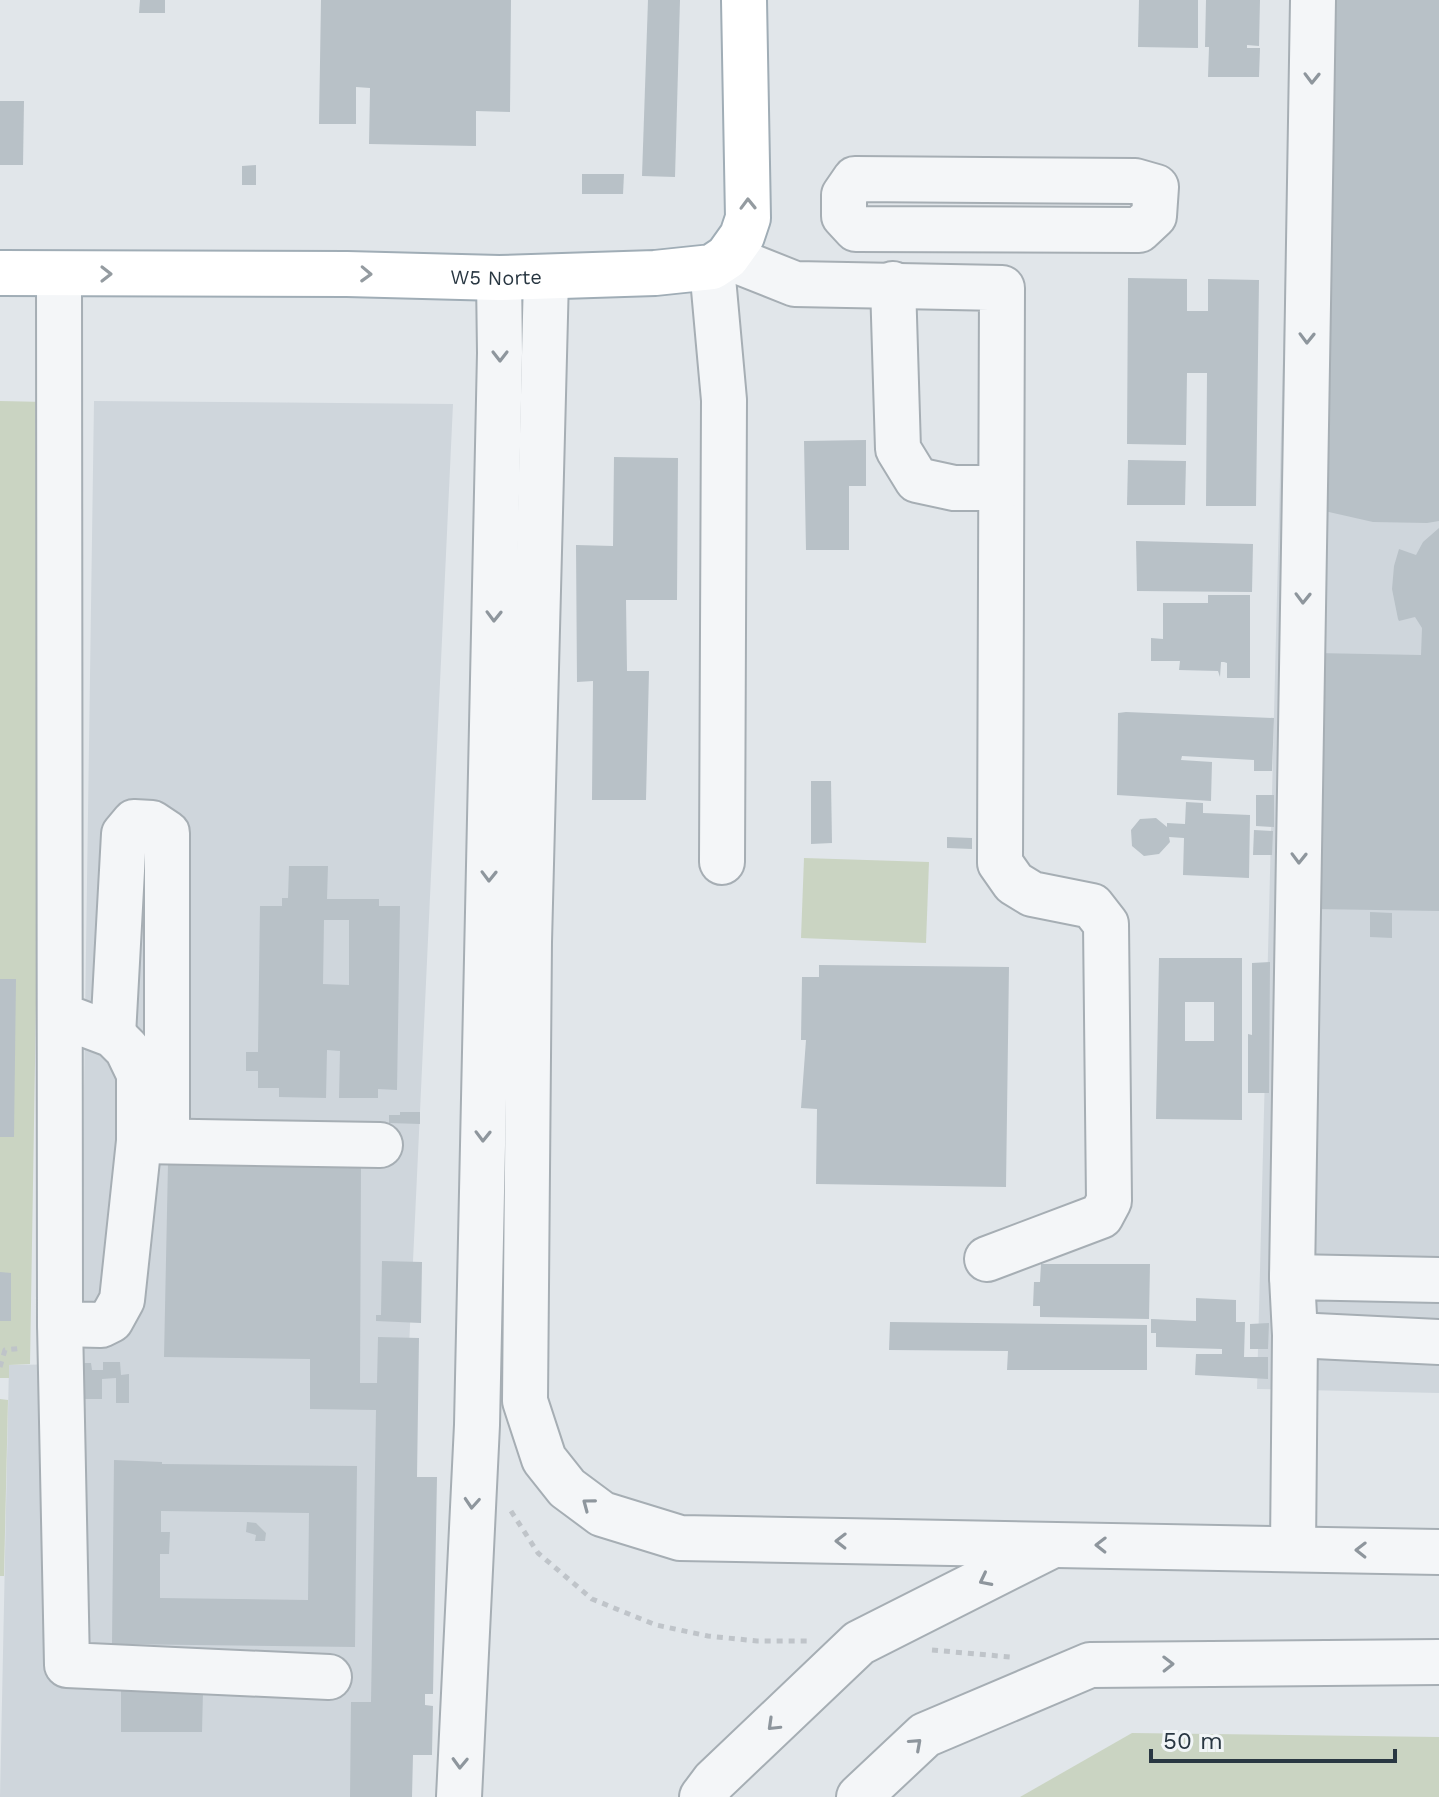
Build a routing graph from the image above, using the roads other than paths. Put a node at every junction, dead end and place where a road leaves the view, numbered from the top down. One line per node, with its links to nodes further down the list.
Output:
1 (744, 0): 4 (main road, one-way to 1)
2 (1313, 0): 18 (street, one-way to 18)
3 (1002, 231): 3 (street); 10 (street)
4 (720, 262): 8 (main road, W5 Norte); 9 (street); 12 (street)
5 (0, 273): 6 (main road, W5 Norte)
6 (59, 274): 7 (main road, W5 Norte, one-way to 7); 13 (street)
7 (499, 278): 8 (main road, W5 Norte); 28 (street, one-way to 28)
8 (546, 278): 23 (street, one-way to 8)
9 (893, 284): 10 (street); 11 (street)
10 (1002, 288): 11 (street)
11 (1001, 488): 17 (street)
12 (722, 862)
13 (60, 1015): 14 (street); 21 (street)
14 (113, 1035): 15 (street); 15 (street)
15 (153, 1141): 16 (street); 21 (street)
16 (380, 1145)
17 (987, 1259)
18 (1292, 1277): 19 (street); 20 (street)
19 (1439, 1280)
20 (1295, 1335): 22 (street); 24 (street)
21 (44, 1336): 27 (street)
22 (1439, 1342)
23 (1054, 1544): 24 (street, one-way to 23); 29 (street, one-way to 29)
24 (1293, 1549): 25 (street, one-way to 24)
25 (1439, 1552)
26 (1439, 1662): 30 (street, one-way to 26)
27 (329, 1677)
28 (459, 1797)
29 (702, 1797)
30 (859, 1797)

